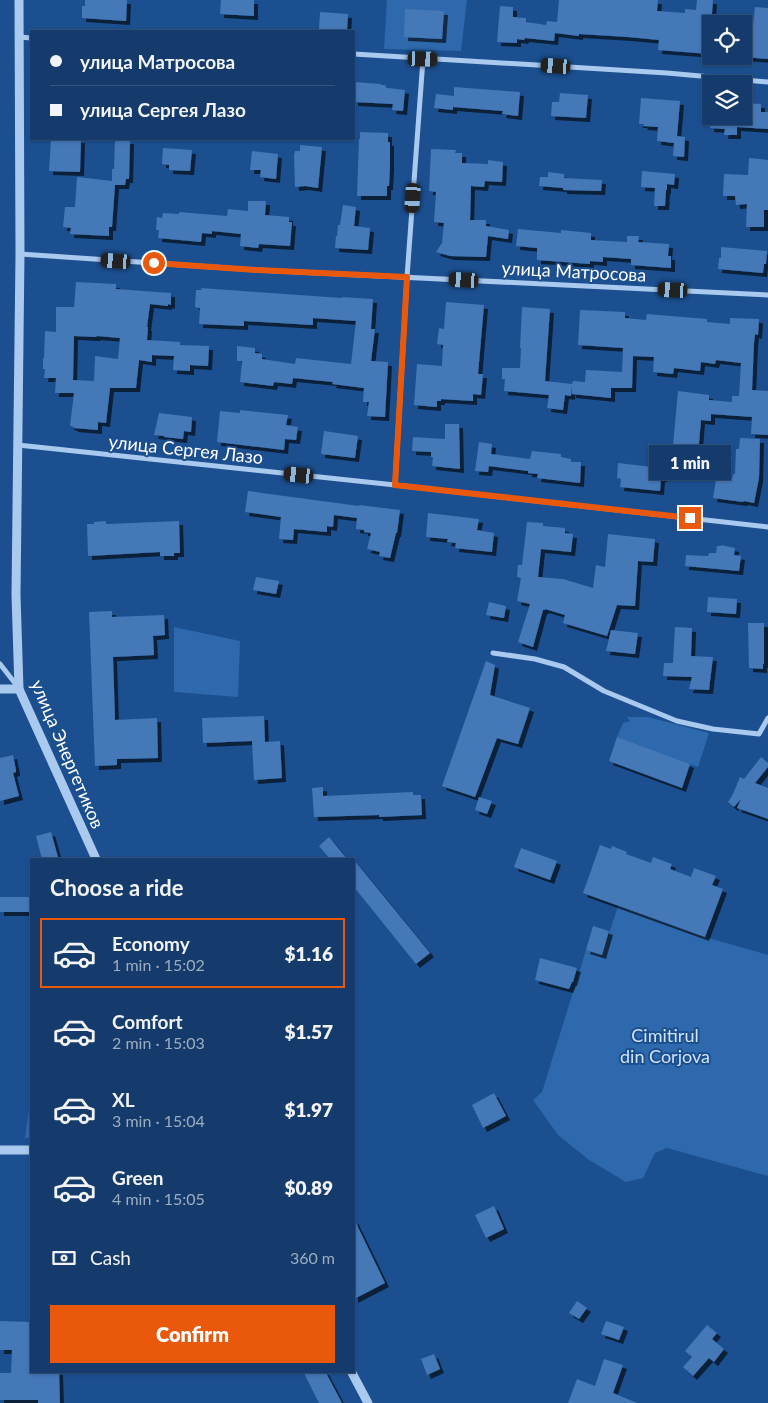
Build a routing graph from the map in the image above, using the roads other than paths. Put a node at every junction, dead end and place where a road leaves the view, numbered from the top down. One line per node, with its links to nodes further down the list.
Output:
1 (19, 0): 2 (street, улица Энергетиков)
2 (19, 37): 3 (street); 7 (street, улица Энергетиков)
3 (30, 38)
4 (355, 54): 5 (street)
5 (423, 59): 6 (street); 8 (street)
6 (768, 82)
7 (20, 254): 8 (street, улица Матросова); 10 (street, улица Энергетиков)
8 (407, 277): 9 (street, улица Матросова); 11 (street)
9 (768, 295)
10 (18, 445): 11 (street, улица Сергея Лазо); 16 (street, улица Энергетиков)
11 (395, 485): 12 (street, улица Сергея Лазо)
12 (768, 527)
13 (493, 653): 17 (street)
14 (0, 664): 16 (street)
15 (0, 689): 16 (street)
16 (20, 689): 18 (street, улица Энергетиков)
17 (768, 718)
18 (96, 858)
19 (0, 1150): 20 (street)
20 (30, 1150)
21 (352, 1373): 22 (street)
22 (368, 1403)

